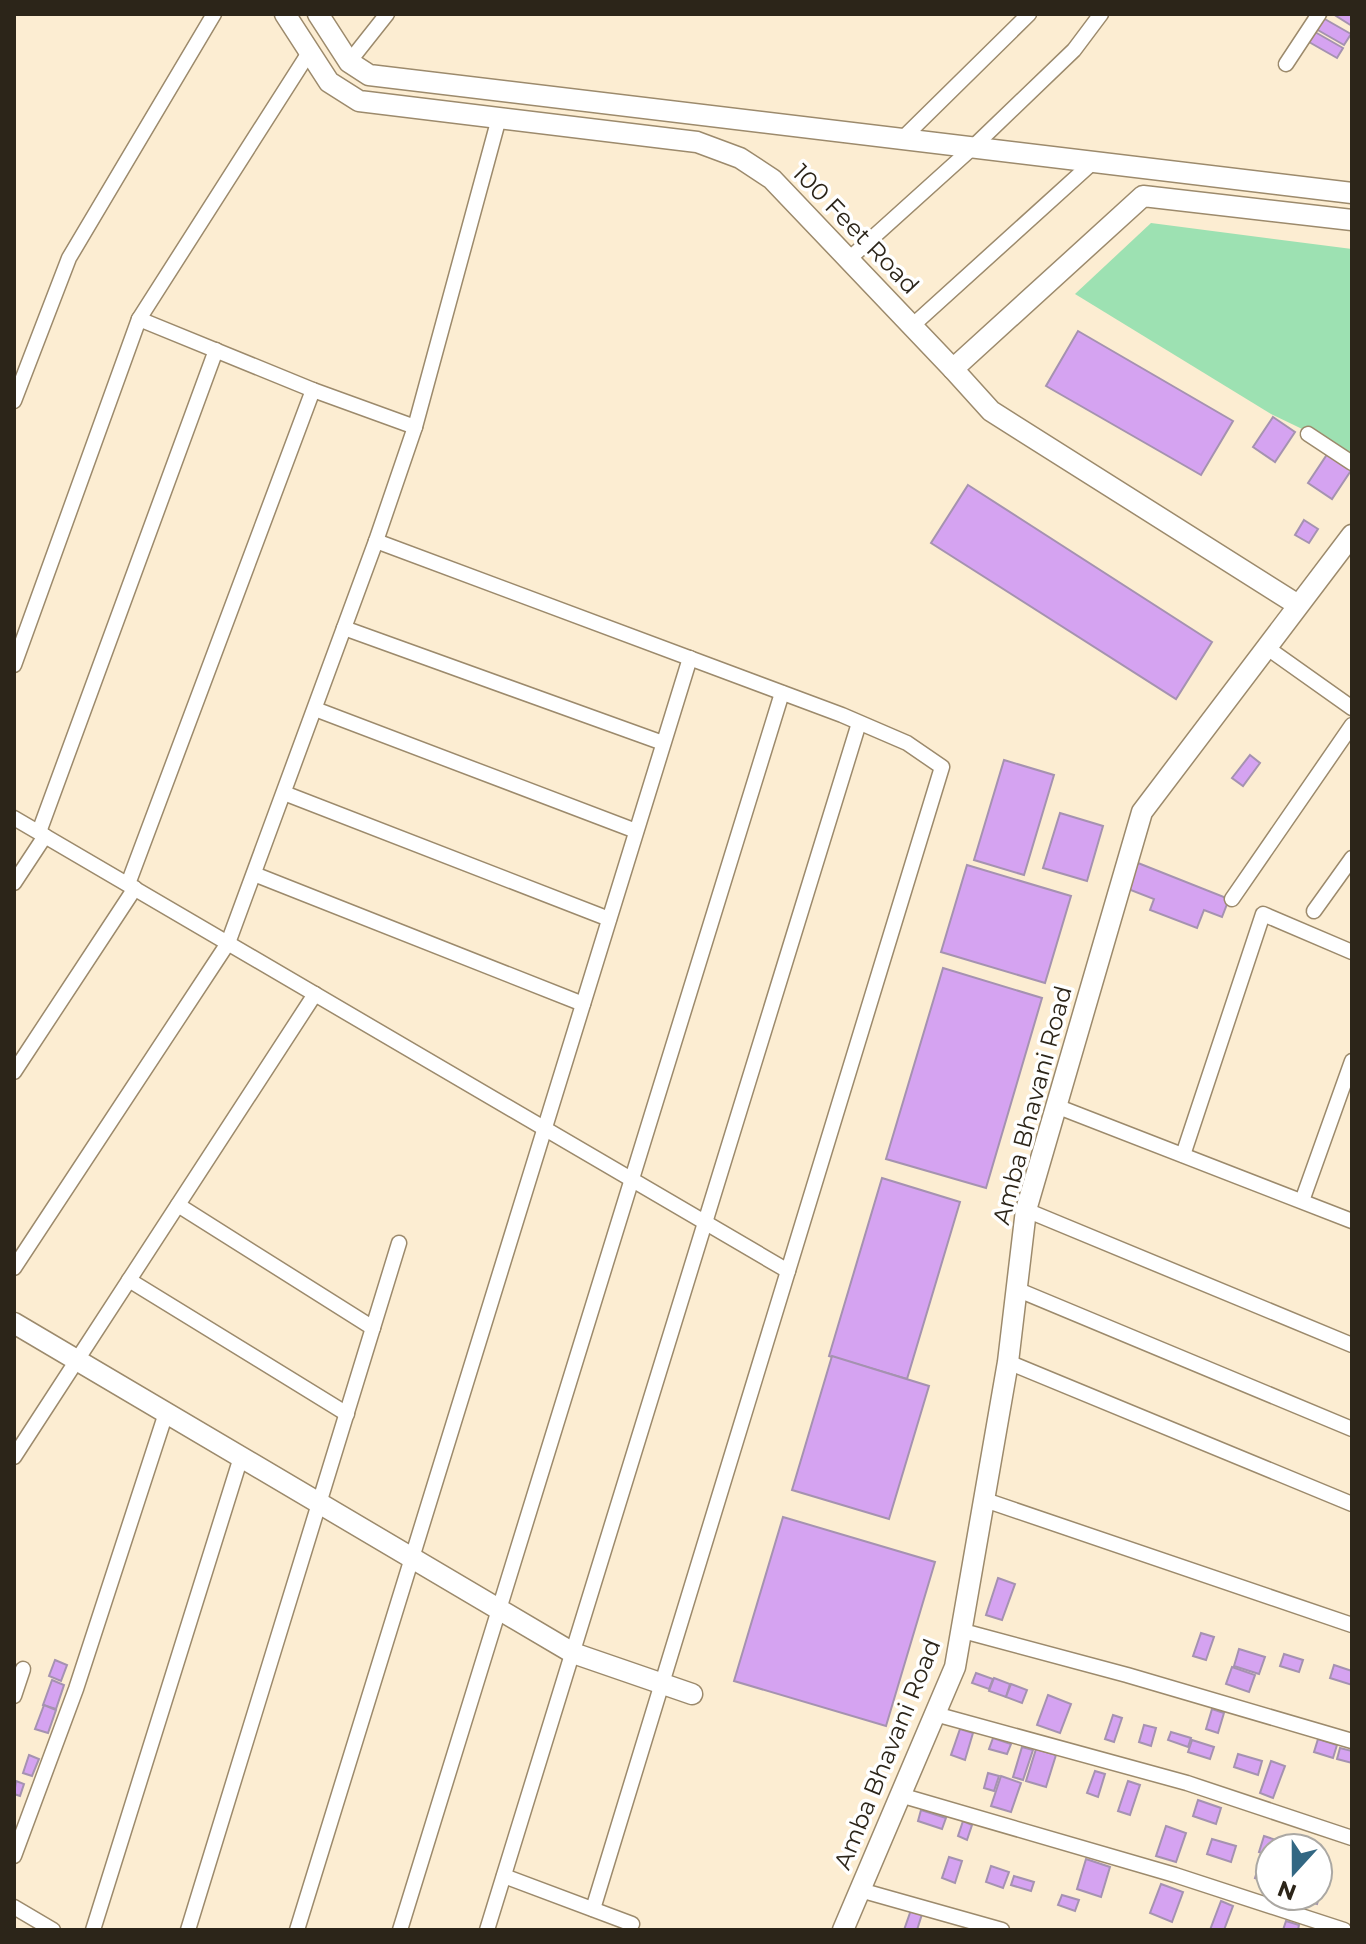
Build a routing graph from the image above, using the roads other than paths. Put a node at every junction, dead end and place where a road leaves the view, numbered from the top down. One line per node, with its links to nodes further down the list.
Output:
1 (214, 14): 23 (street)
2 (285, 14): 8 (street, 100 Feet Road)
3 (318, 14): 9 (street)
4 (387, 14): 9 (street)
5 (1029, 14): 12 (street)
6 (1101, 14): 13 (street)
7 (1319, 14): 10 (street)
8 (310, 51): 11 (street, 100 Feet Road); 18 (street)
9 (349, 62): 12 (street, 100 Feet Road)
10 (1286, 64)
11 (499, 118): 17 (street, 100 Feet Road); 24 (street)
12 (901, 140): 13 (street, 100 Feet Road)
13 (971, 149): 14 (street, 100 Feet Road); 17 (street)
14 (1092, 163): 15 (street, 100 Feet Road); 19 (street)
15 (1352, 193)
16 (1352, 220): 21 (street)
17 (849, 259): 19 (street, 100 Feet Road)
18 (139, 319): 20 (street); 33 (street)
19 (912, 326): 21 (street, 100 Feet Road)
20 (216, 350): 22 (street); 43 (street)
21 (953, 369): 29 (street, 100 Feet Road)
22 (313, 390): 24 (street); 47 (street)
23 (14, 401)
24 (415, 427): 28 (street)
25 (1308, 434): 26 (street)
26 (1352, 463)
27 (1352, 535): 29 (street, Amba Bhavani Road)
28 (376, 541): 30 (street); 32 (street)
29 (1298, 605): 31 (street, Amba Bhavani Road)
30 (344, 628): 36 (street); 39 (street)
31 (1266, 647): 35 (street); 57 (street, Amba Bhavani Road)
32 (690, 658): 34 (street); 39 (street)
33 (14, 665)
34 (782, 693): 37 (street); 60 (street)
35 (1352, 708)
36 (315, 709): 40 (street); 42 (street)
37 (859, 723): 65 (street); 68 (street)
38 (1352, 725): 48 (street)
39 (663, 743): 42 (street)
40 (284, 793): 45 (street); 50 (street)
41 (14, 818): 43 (street)
42 (636, 831): 50 (street)
43 (42, 834): 46 (street); 47 (street)
44 (1352, 858): 49 (street)
45 (254, 874): 51 (street); 54 (street)
46 (14, 883)
47 (131, 886): 51 (street); 56 (street)
48 (1232, 899)
49 (1314, 911)
50 (609, 919): 54 (street)
51 (228, 943): 53 (street); 67 (street)
52 (1352, 952): 59 (street)
53 (315, 994): 58 (street); 62 (street)
54 (583, 1004): 58 (street)
55 (1352, 1061): 61 (street)
56 (14, 1072)
57 (1056, 1106): 59 (street); 63 (street, Amba Bhavani Road)
58 (545, 1128): 60 (street); 84 (street)
59 (1183, 1155): 61 (street)
60 (632, 1180): 65 (street); 85 (street)
61 (1302, 1201): 64 (street)
62 (178, 1205): 69 (street); 72 (street)
63 (1026, 1210): 70 (street, Amba Bhavani Road); 73 (street)
64 (1352, 1221)
65 (705, 1222): 68 (street); 88 (street)
66 (399, 1243): 72 (street)
67 (14, 1268)
68 (788, 1271): 90 (street)
69 (129, 1280): 74 (street); 77 (street)
70 (1016, 1289): 75 (street, Amba Bhavani Road); 78 (street)
71 (14, 1323): 74 (street)
72 (373, 1328): 77 (street)
73 (1352, 1345)
74 (77, 1360): 76 (street); 79 (street)
75 (1008, 1362): 81 (street, Amba Bhavani Road); 83 (street)
76 (166, 1413): 80 (street); 97 (street)
77 (347, 1414): 82 (street)
78 (1352, 1429)
79 (14, 1457)
80 (241, 1457): 82 (street); 104 (street)
81 (985, 1500): 86 (street); 87 (street, Amba Bhavani Road)
82 (319, 1503): 84 (street); 105 (street)
83 (1352, 1504)
84 (412, 1558): 85 (street); 106 (street)
85 (500, 1610): 88 (street); 107 (street)
86 (1352, 1625)
87 (963, 1631): 93 (street, Amba Bhavani Road); 94 (street)
88 (573, 1653): 90 (street); 98 (street)
89 (23, 1669): 92 (street)
90 (662, 1683): 91 (street); 101 (street)
91 (692, 1694)
92 (14, 1696)
93 (935, 1714): 95 (street, Amba Bhavani Road); 96 (street)
94 (1352, 1741)
95 (900, 1795): 99 (street, Amba Bhavani Road); 111 (street)
96 (1352, 1838)
97 (14, 1856)
98 (504, 1876): 101 (street); 108 (street)
99 (860, 1890): 109 (street, Amba Bhavani Road); 110 (street)
100 (14, 1907): 103 (street)
101 (593, 1909): 102 (street)
102 (632, 1924)
103 (53, 1930)
104 (93, 1930)
105 (188, 1930)
106 (297, 1930)
107 (400, 1930)
108 (487, 1930)
109 (843, 1930)
110 (1002, 1930)
111 (1344, 1930)

